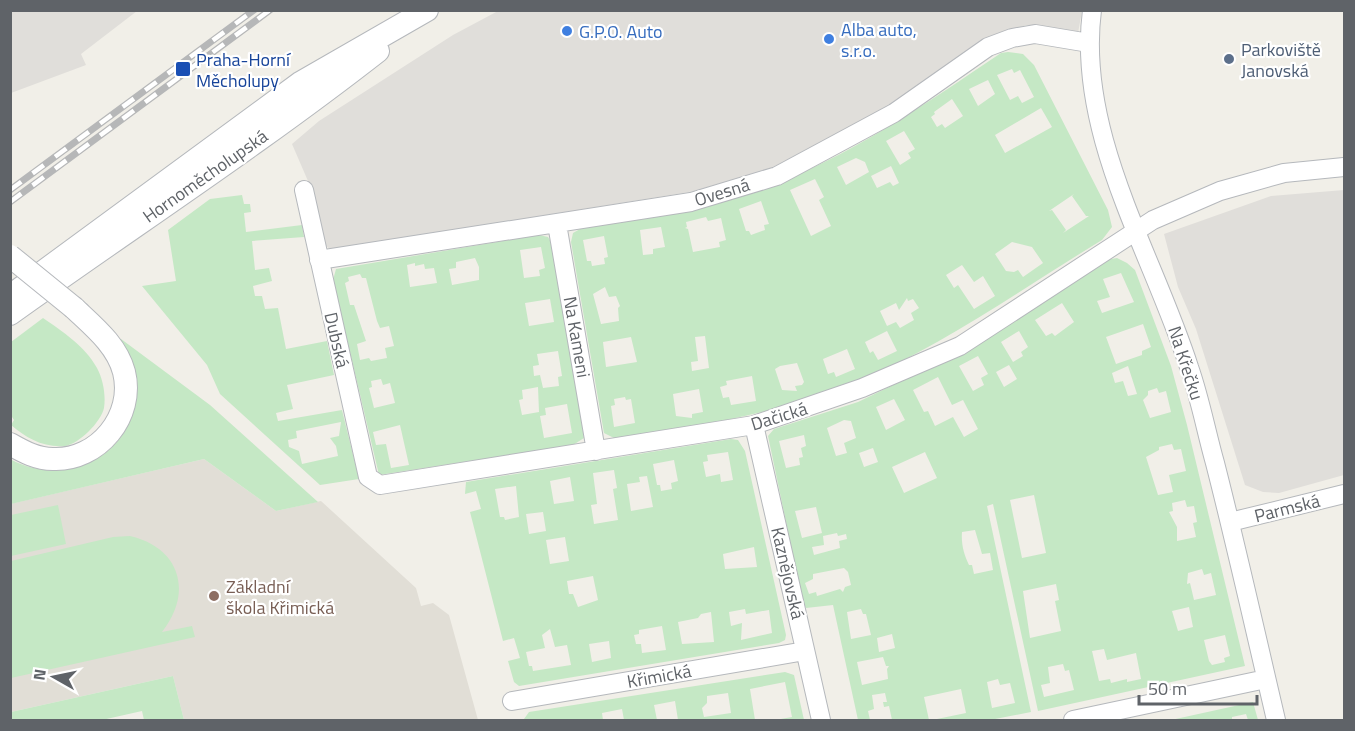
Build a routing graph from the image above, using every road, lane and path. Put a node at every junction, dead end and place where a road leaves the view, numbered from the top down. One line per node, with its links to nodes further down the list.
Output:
1 (427, 10): 3 (street, Hornoměcholupská)
2 (1092, 10): 4 (street, Na Křečku)
3 (394, 31): 11 (street, Hornoměcholupská); 12 (street, Hornoměcholupská)
4 (1089, 43): 7 (street, Ovesná); 8 (street, Na Křečku)
5 (1344, 167): 8 (street, Dačická)
6 (304, 190): 10 (street, Dubská)
7 (557, 224): 10 (street, Ovesná); 15 (street, Na Kameni)
8 (1136, 230): 13 (street, Dačická); 18 (street, Na Křečku)
9 (10, 256): 14 (street, bridge)
10 (319, 260): 16 (street, Dubská)
11 (10, 296)
12 (10, 314)
13 (754, 425): 15 (street, Dačická); 19 (street, Kaznějovská)
14 (10, 444)
15 (596, 451): 16 (street, Dačická)
16 (380, 485)
17 (1344, 494): 18 (street, Parmská)
18 (1230, 522): 20 (street, Na Křečku)
19 (805, 651): 21 (street, Křimická); 22 (street, Kaznějovská)
20 (1266, 679): 23 (street); 24 (street, Na Křečku)
21 (512, 701)
22 (821, 720)
23 (1073, 720)
24 (1276, 720)

